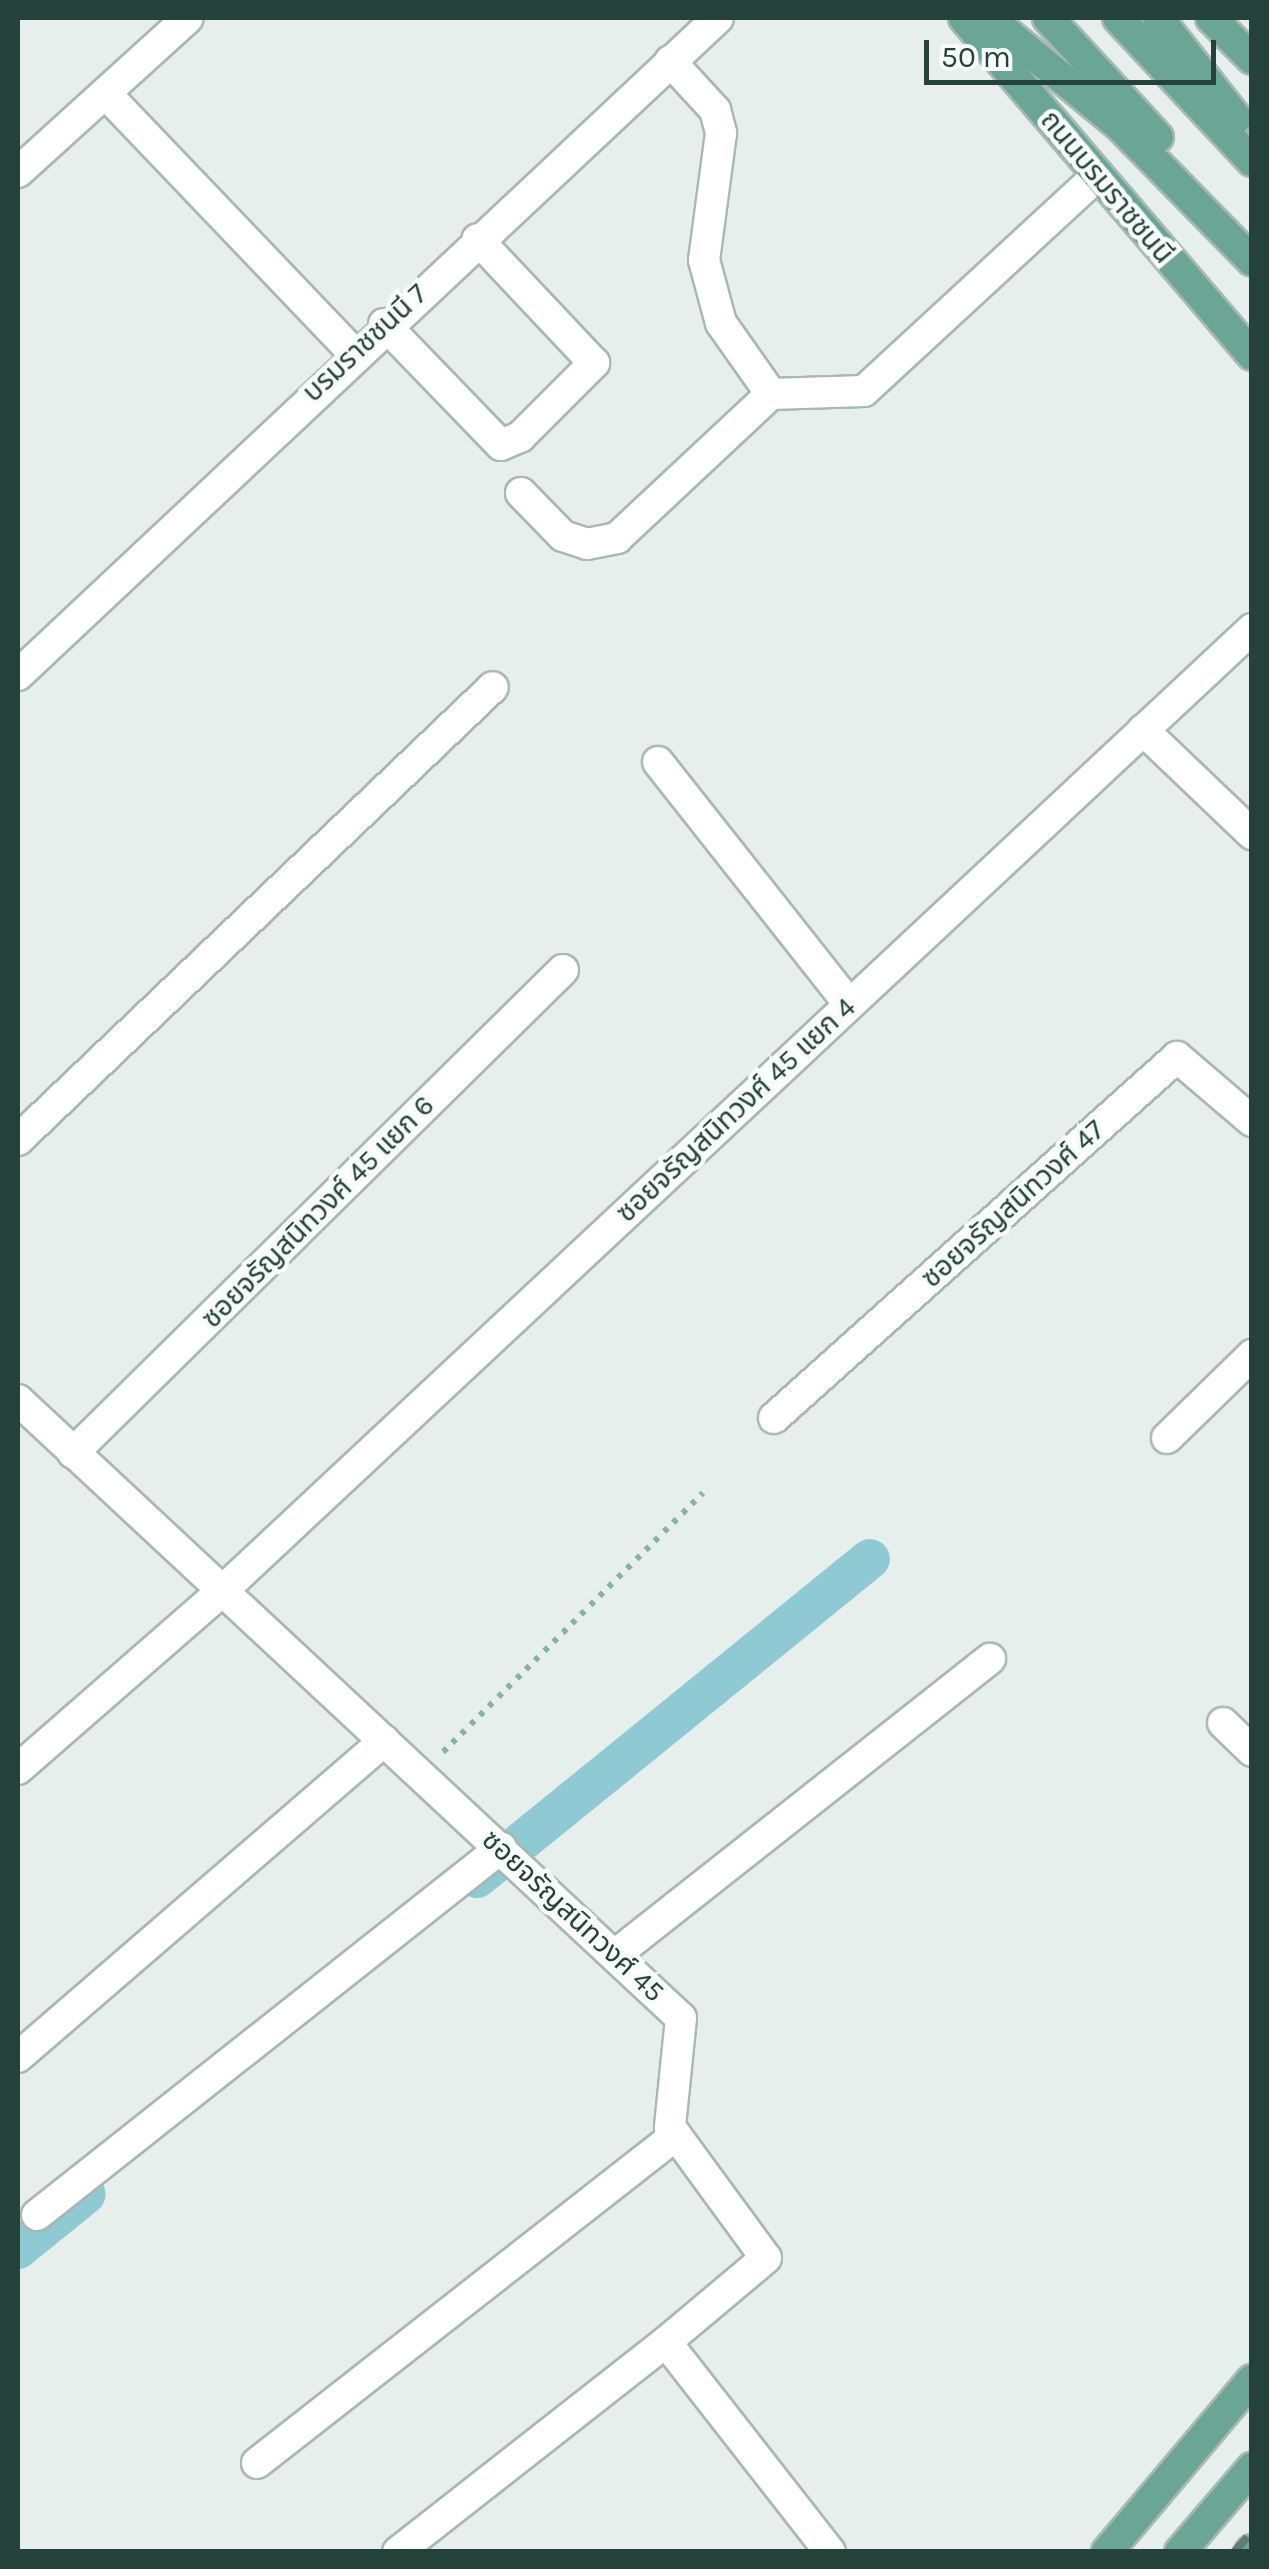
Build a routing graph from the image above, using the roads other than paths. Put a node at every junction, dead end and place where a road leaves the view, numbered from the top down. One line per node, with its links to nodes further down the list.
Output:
1 (188, 18): 11 (street)
2 (718, 18): 10 (street, บรมราชชนนี 7)
3 (964, 18): 15 (main road, ถนนบรมราชชนนี)
4 (989, 18): 18 (main road, ถนนบรมราชชนนี)
5 (1048, 18): 17 (main road)
6 (1118, 18): 13 (main road)
7 (1158, 18): 12 (main road)
8 (1211, 18): 9 (main road)
9 (1252, 59)
10 (670, 61): 16 (street, บรมราชชนนี 7); 22 (street)
11 (107, 95): 14 (street); 20 (street)
12 (1252, 136)
13 (1252, 162)
14 (18, 172)
15 (1097, 176): 21 (main road, ถนนบรมราชชนนี); 22 (street)
16 (477, 239): 19 (street, บรมราชชนนี 7); 19 (street)
17 (1252, 239)
18 (1252, 261)
19 (384, 324): 20 (street, บรมราชชนนี 7)
20 (353, 352): 25 (street, บรมราชชนนี 7)
21 (1252, 355)
22 (771, 394): 23 (street)
23 (521, 493)
24 (1252, 628): 27 (street, ซอยจรัญสนิทวงศ์ 45 แยก 4)
25 (18, 675)
26 (493, 687): 33 (street)
27 (1143, 730): 29 (street); 31 (street, ซอยจรัญสนิทวงศ์ 45 แยก 4)
28 (658, 762): 31 (street)
29 (1252, 834)
30 (564, 970): 38 (street, ซอยจรัญสนิทวงศ์ 45 แยก 6)
31 (849, 1004): 39 (street, ซอยจรัญสนิทวงศ์ 45 แยก 4)
32 (1252, 1121): 36 (street, ซอยจรัญสนิทวงศ์ 47)
33 (18, 1140)
34 (1252, 1355): 37 (street)
35 (18, 1400): 38 (street, ซอยจรัญสนิทวงศ์ 45)
36 (774, 1418)
37 (1167, 1438)
38 (73, 1454): 39 (street, ซอยจรัญสนิทวงศ์ 45)
39 (220, 1592): 42 (street, ซอยจรัญสนิทวงศ์ 45); 44 (street, ซอยจรัญสนิทวงศ์ 45 แยก 4)
40 (990, 1658): 46 (street)
41 (1223, 1723): 43 (street)
42 (384, 1741): 45 (street, ซอยจรัญสนิทวงศ์ 45); 47 (street)
43 (1252, 1751)
44 (18, 1769)
45 (502, 1848): 46 (street, ซอยจรัญสนิทวงศ์ 45); 49 (street)
46 (615, 1956): 48 (street, ซอยจรัญสนิทวงศ์ 45)
47 (18, 2057)
48 (676, 2135): 50 (street); 52 (street)
49 (37, 2215)
50 (666, 2342): 54 (street); 55 (street)
51 (1252, 2380): 56 (main road)
52 (257, 2463)
53 (1252, 2468): 57 (main road)
54 (398, 2552)
55 (830, 2552)
56 (1107, 2552)
57 (1180, 2552)

